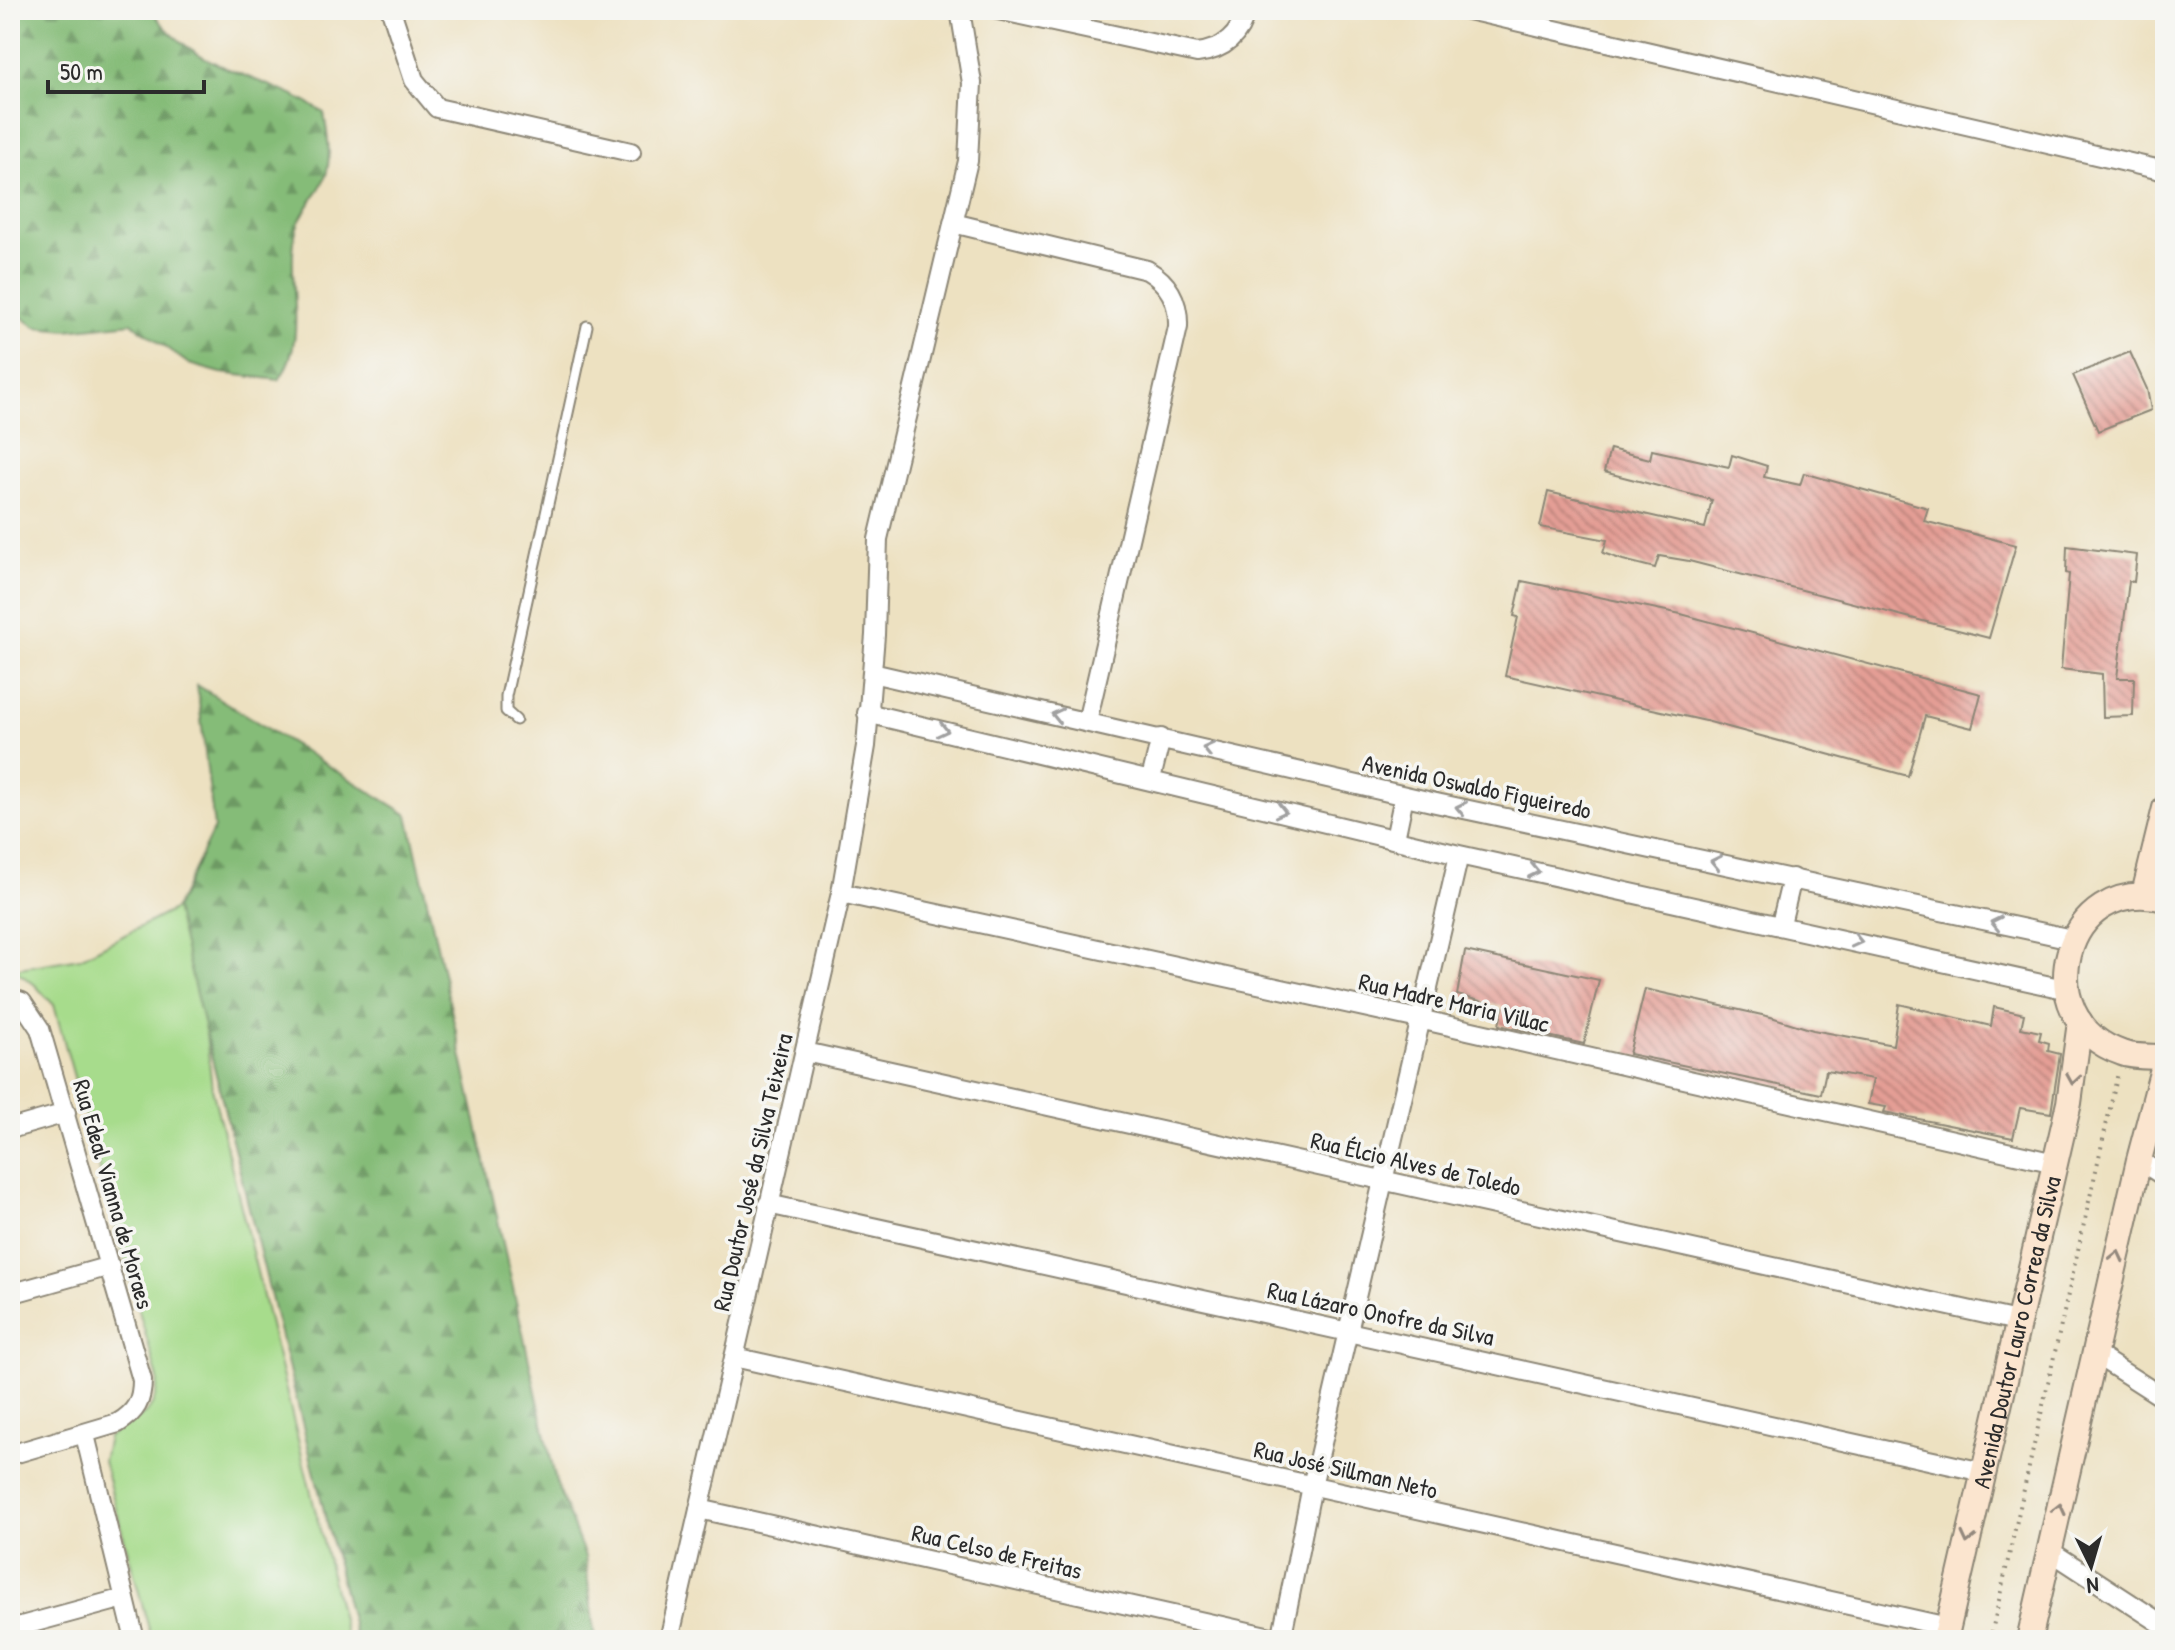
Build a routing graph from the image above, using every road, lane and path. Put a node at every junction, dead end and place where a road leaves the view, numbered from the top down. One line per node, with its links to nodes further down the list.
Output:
1 (391, 10): 6 (street)
2 (960, 10): 8 (street, Rua Doutor José da Silva Teixeira)
3 (998, 10): 4 (street)
4 (1246, 10)
5 (1468, 10): 7 (street)
6 (631, 152)
7 (2165, 171)
8 (953, 223): 10 (street, Rua Doutor José da Silva Teixeira); 13 (street)
9 (587, 326): 12 (lane)
10 (872, 673): 11 (street, Rua Doutor José da Silva Teixeira); 13 (street, Avenida Oswaldo Figueiredo, one-way to 10)
11 (867, 713): 15 (street, one-way to 15); 21 (street, Rua Doutor José da Silva Teixeira)
12 (516, 720)
13 (1087, 722): 14 (street, Avenida Oswaldo Figueiredo)
14 (1161, 738): 15 (street); 16 (street, Avenida Oswaldo Figueiredo, one-way to 14)
15 (1151, 779): 18 (street, one-way to 18)
16 (1404, 796): 18 (street); 20 (street, Avenida Oswaldo Figueiredo, one-way to 16)
17 (2165, 808): 22 (main road)
18 (1395, 839): 19 (street)
19 (1459, 855): 23 (street, one-way to 23); 27 (street)
20 (1792, 878): 23 (street); 24 (street, Avenida Oswaldo Figueiredo, one-way to 20)
21 (841, 893): 27 (street, Rua Madre Maria Villac); 29 (street, Rua Doutor José da Silva Teixeira)
22 (2155, 896): 24 (main road)
23 (1781, 924): 25 (street, one-way to 25)
24 (2072, 939): 25 (main road)
25 (2064, 989): 28 (main road)
26 (16, 1000): 32 (street, Rua Edeal Vianna de Moraes)
27 (1419, 1019): 35 (street, Rua Madre Maria Villac); 37 (street)
28 (2080, 1022): 30 (main road); 35 (main road, Avenida Doutor Lauro Correa da Silva, one-way to 35)
29 (805, 1052): 37 (street, Rua Élcio Alves de Toledo); 38 (street, Rua Doutor José da Silva Teixeira)
30 (2123, 1054): 31 (main road); 59 (path)
31 (2165, 1059): 34 (main road)
32 (66, 1113): 33 (street); 39 (street, Rua Edeal Vianna de Moraes)
33 (10, 1129)
34 (2139, 1160): 36 (street); 43 (main road, one-way to 34)
35 (2055, 1163): 41 (main road, Avenida Doutor Lauro Correa da Silva)
36 (2165, 1177)
37 (1384, 1180): 41 (street, Rua Élcio Alves de Toledo); 42 (street)
38 (768, 1204): 42 (street, Rua Lázaro Onofre da Silva); 44 (street, Rua Doutor José da Silva Teixeira)
39 (110, 1266): 40 (street); 46 (street, Rua Edeal Vianna de Moraes)
40 (10, 1294)
41 (2017, 1321): 48 (main road, Avenida Doutor Lauro Correa da Silva)
42 (1350, 1331): 48 (street, Rua Lázaro Onofre da Silva); 49 (street)
43 (2095, 1354): 45 (street); 51 (main road, one-way to 43)
44 (734, 1357): 49 (street, Rua José Sillman Neto); 50 (street, Rua Doutor José da Silva Teixeira)
45 (2165, 1399)
46 (85, 1435): 47 (street); 52 (street)
47 (10, 1455)
48 (1983, 1472): 55 (main road, Avenida Doutor Lauro Correa da Silva, one-way to 55)
49 (1312, 1486): 55 (street, Rua José Sillman Neto); 58 (street)
50 (699, 1509): 57 (street, Rua Doutor José da Silva Teixeira); 58 (street, Rua Celso de Freitas)
51 (2050, 1551): 53 (street); 60 (main road)
52 (124, 1598): 54 (street); 56 (street)
53 (2165, 1626)
54 (10, 1629)
55 (1947, 1633)
56 (135, 1640)
57 (669, 1640)
58 (1282, 1640)
59 (1990, 1640)
60 (2029, 1640)

